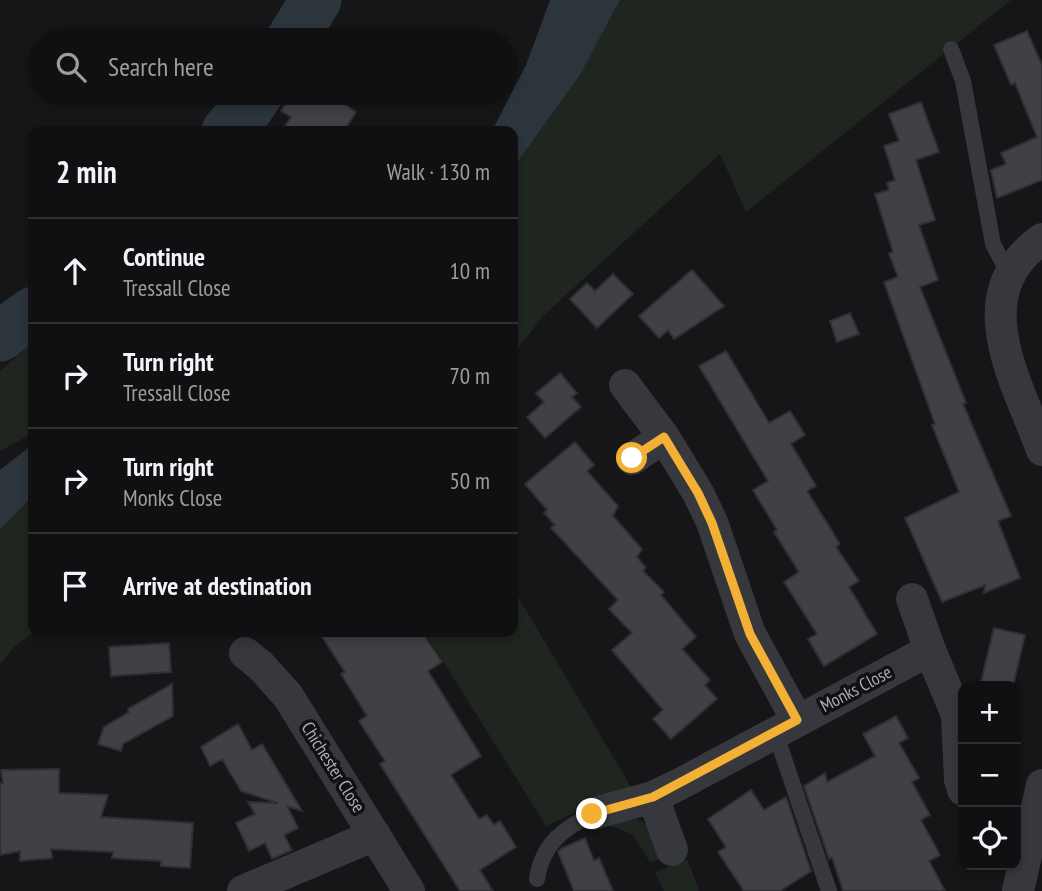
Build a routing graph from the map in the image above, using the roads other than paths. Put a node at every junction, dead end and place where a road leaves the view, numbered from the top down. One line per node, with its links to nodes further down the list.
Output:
1 (951, 48): 3 (lane)
2 (1042, 239): 3 (street)
3 (1010, 276): 6 (street)
4 (625, 385): 5 (street)
5 (664, 437): 7 (street); 11 (street)
6 (1042, 450)
7 (632, 458)
8 (912, 599): 9 (street)
9 (930, 650): 11 (street, Monks Close); 12 (street)
10 (245, 653): 16 (street, Chichester Close)
11 (786, 726): 13 (street, Monks Close); 21 (lane)
12 (958, 744)
13 (653, 797): 15 (street, Monks Close); 17 (street)
14 (1033, 812): 22 (street)
15 (592, 814): 18 (lane)
16 (376, 835): 19 (street); 20 (street, Chichester Close)
17 (672, 850)
18 (537, 879)
19 (243, 891)
20 (409, 891)
21 (829, 891)
22 (1018, 891)

